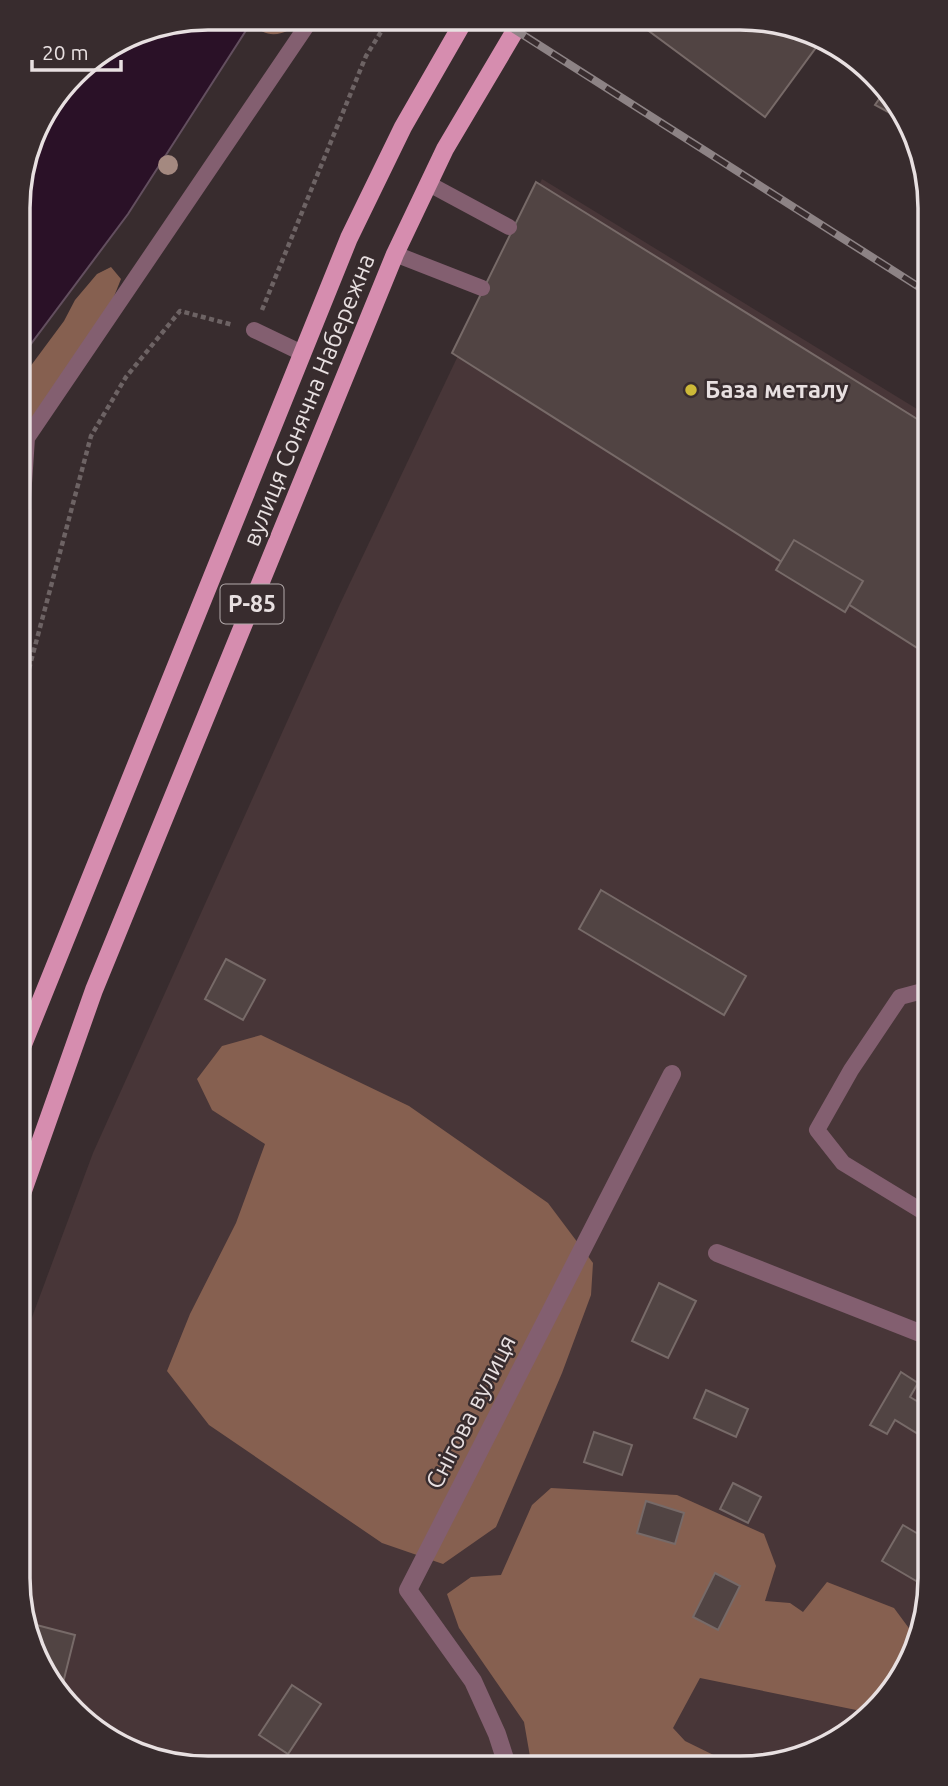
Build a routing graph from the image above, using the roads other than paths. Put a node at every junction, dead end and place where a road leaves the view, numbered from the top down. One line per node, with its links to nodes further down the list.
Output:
1 (304, 30): 10 (lane)
2 (459, 30): 9 (main road, вулиця Сонячна Набережна / Р-85)
3 (515, 30): 4 (main road, вулиця Сонячна Набережна / Р-85)
4 (429, 184): 5 (lane); 6 (main road, вулиця Сонячна Набережна / Р-85)
5 (509, 228)
6 (395, 254): 7 (lane); 14 (main road, вулиця Сонячна Набережна / Р-85)
7 (482, 288)
8 (254, 330): 9 (lane)
9 (302, 353): 12 (main road, вулиця Сонячна Набережна / Р-85)
10 (30, 434)
11 (918, 992): 15 (lane)
12 (30, 1026)
13 (672, 1074): 18 (street, Снігова вулиця)
14 (30, 1171)
15 (918, 1209)
16 (717, 1253): 17 (street)
17 (918, 1332)
18 (504, 1756)

